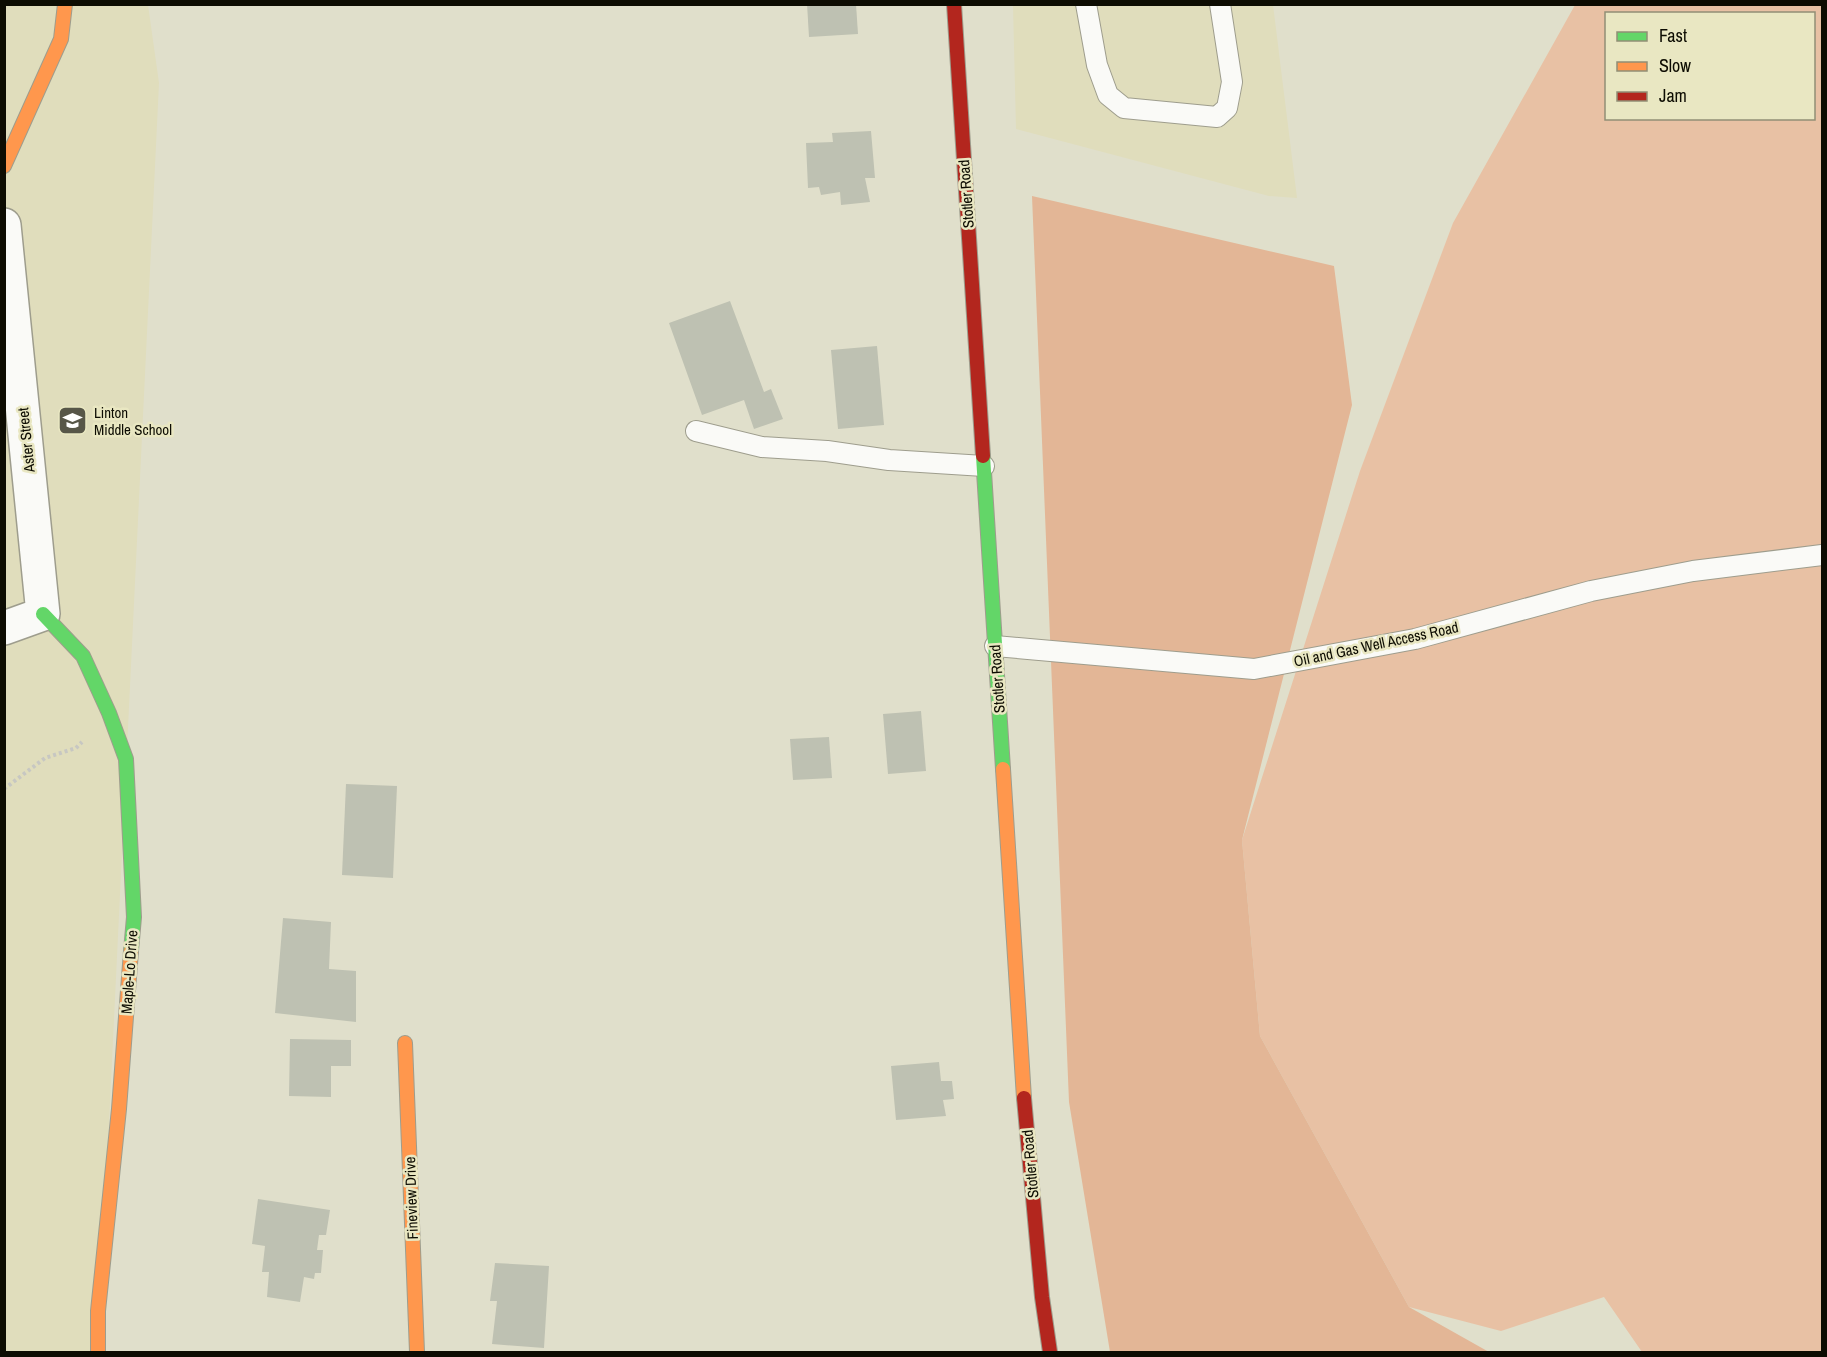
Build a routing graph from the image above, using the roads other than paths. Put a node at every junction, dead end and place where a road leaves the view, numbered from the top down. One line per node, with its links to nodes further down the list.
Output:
1 (65, 4): 5 (street)
2 (954, 4): 8 (street, Stotler Road)
3 (1086, 4): 4 (lane)
4 (1220, 4)
5 (4, 166)
6 (4, 225): 10 (street, Aster Street)
7 (696, 431): 8 (lane)
8 (984, 466): 12 (street, Stotler Road)
9 (1822, 555): 12 (lane, Oil and Gas Well Access Road)
10 (43, 614): 11 (street); 14 (street, Maple-Lo Drive)
11 (4, 628)
12 (995, 646): 16 (street, Stotler Road)
13 (405, 1043): 15 (street, Fineview Drive)
14 (98, 1353)
15 (417, 1353)
16 (1050, 1353)

